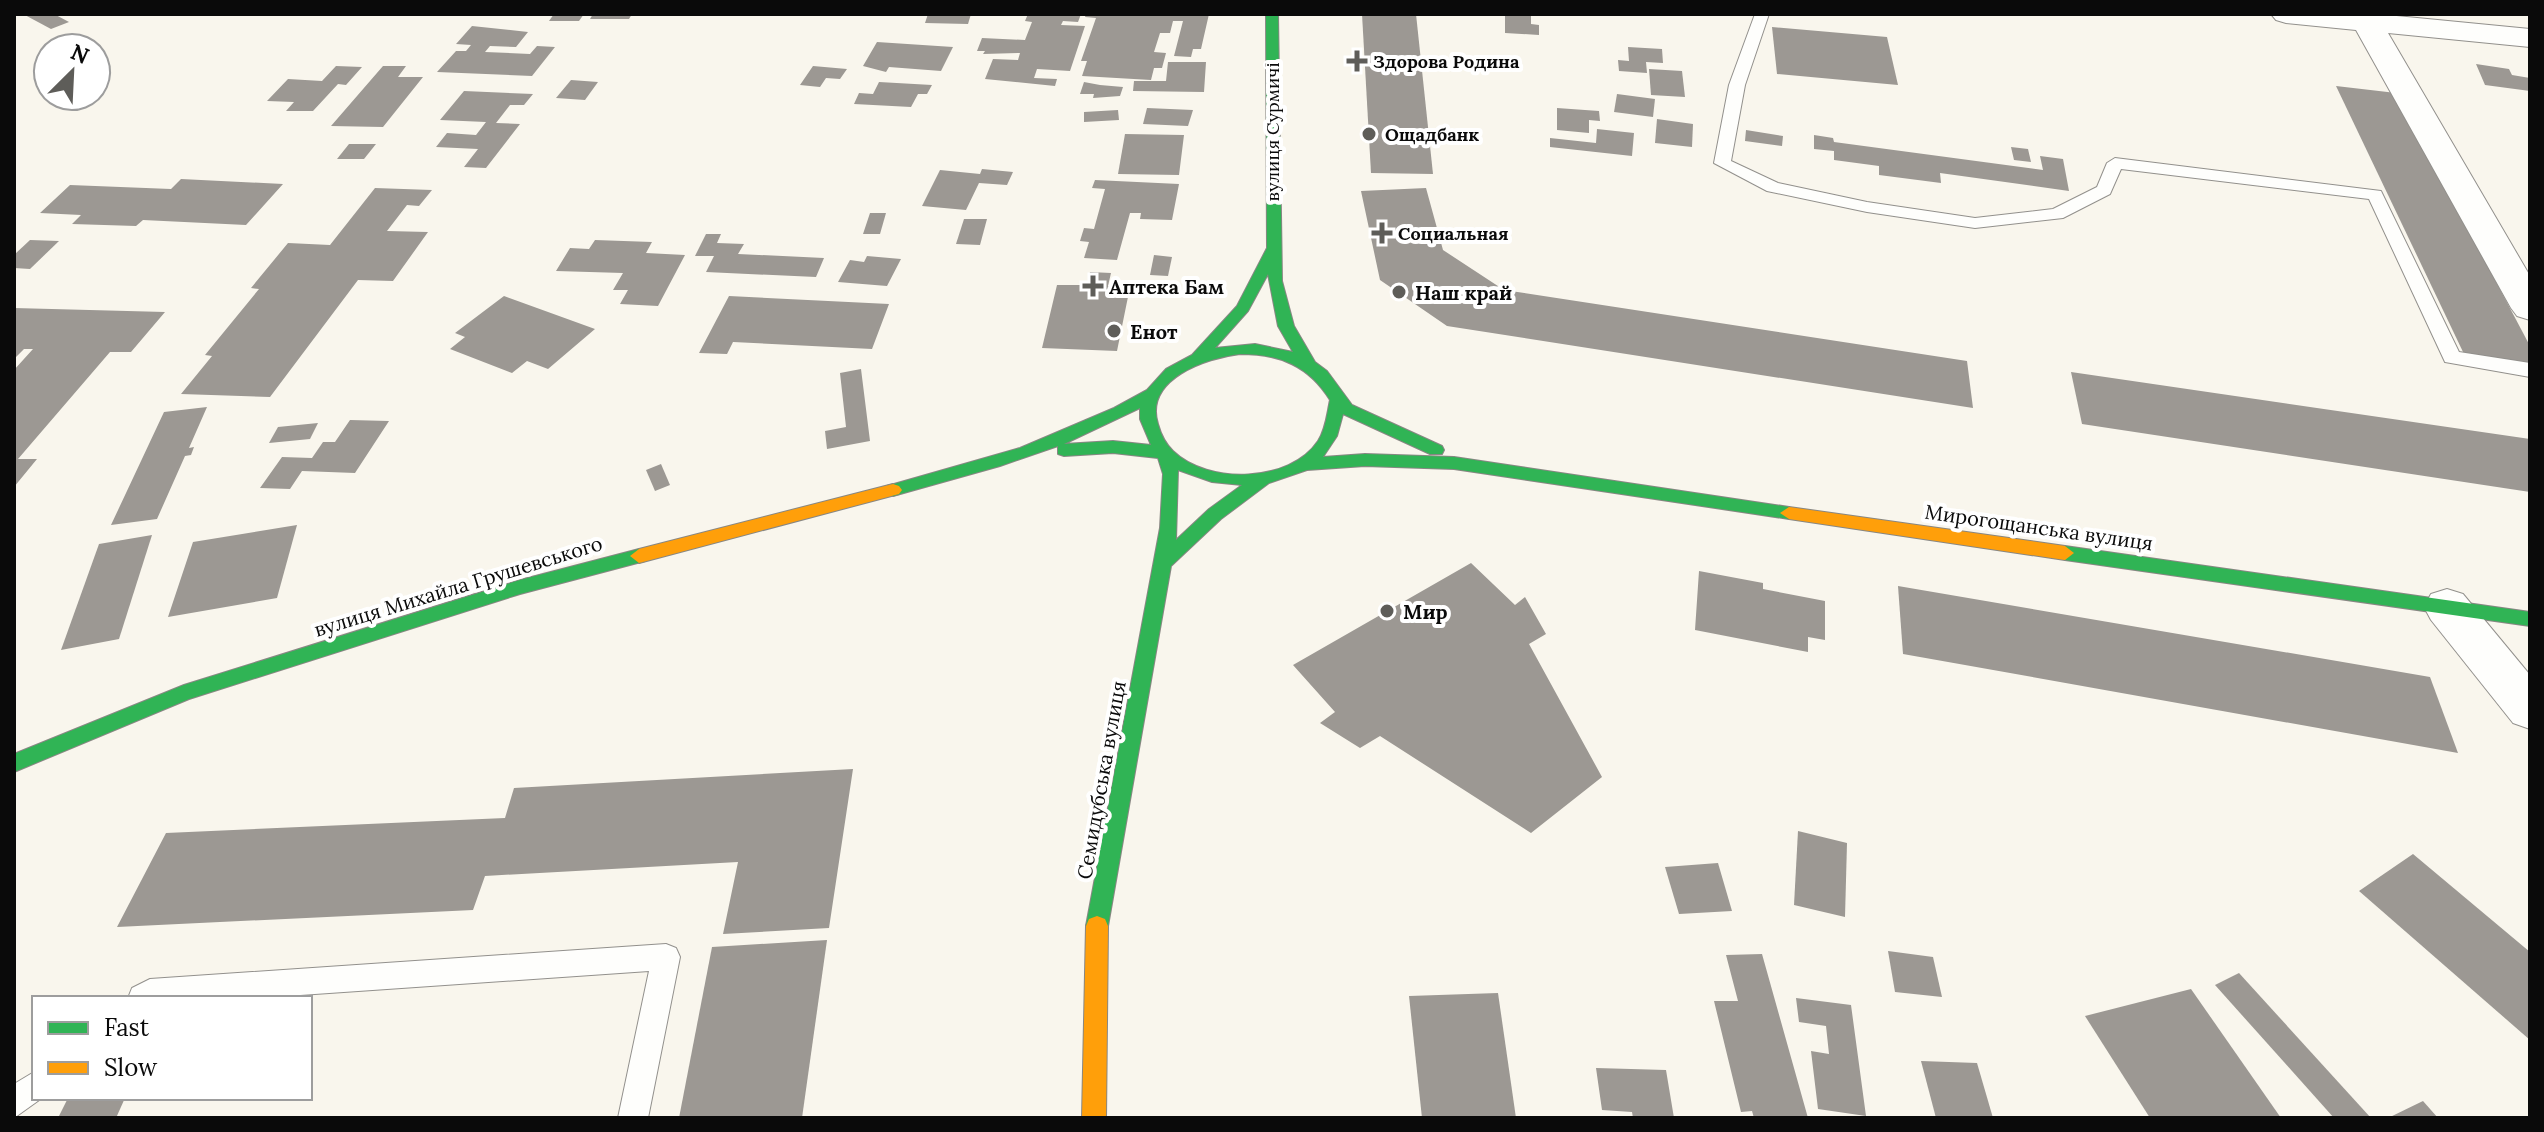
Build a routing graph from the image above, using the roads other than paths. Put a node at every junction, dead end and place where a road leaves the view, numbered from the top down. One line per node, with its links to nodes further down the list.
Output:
1 (1272, 14): 6 (main road, вулиця Сурмичі)
2 (1762, 14): 10 (lane)
3 (2286, 14): 4 (street)
4 (2368, 24): 5 (street); 7 (street)
5 (2530, 38)
6 (1272, 250): 8 (main road); 9 (main road)
7 (2530, 308)
8 (1200, 355): 9 (main road); 11 (main road)
9 (1309, 365): 12 (main road)
10 (2530, 370)
11 (1152, 394): 13 (main road); 14 (main road, вулиця Михайла Грушевського)
12 (1337, 401): 15 (main road); 16 (main road)
13 (1165, 453): 14 (main road, вулиця Михайла Грушевського); 17 (main road); 18 (main road, Семидубська вулиця)
14 (1017, 458): 22 (main road, вулиця Михайла Грушевського)
15 (1305, 464): 16 (main road); 17 (main road)
16 (1480, 465): 19 (main road, Мирогощанська вулиця)
17 (1264, 478): 18 (main road)
18 (1164, 562): 27 (main road, Семидубська вулиця)
19 (2447, 607): 20 (main road, Мирогощанська вулиця); 21 (street)
20 (2530, 619)
21 (2530, 709)
22 (14, 763)
23 (145, 996): 26 (lane)
24 (32, 1088): 25 (lane)
25 (14, 1103)
26 (633, 1118)
27 (1094, 1118)

